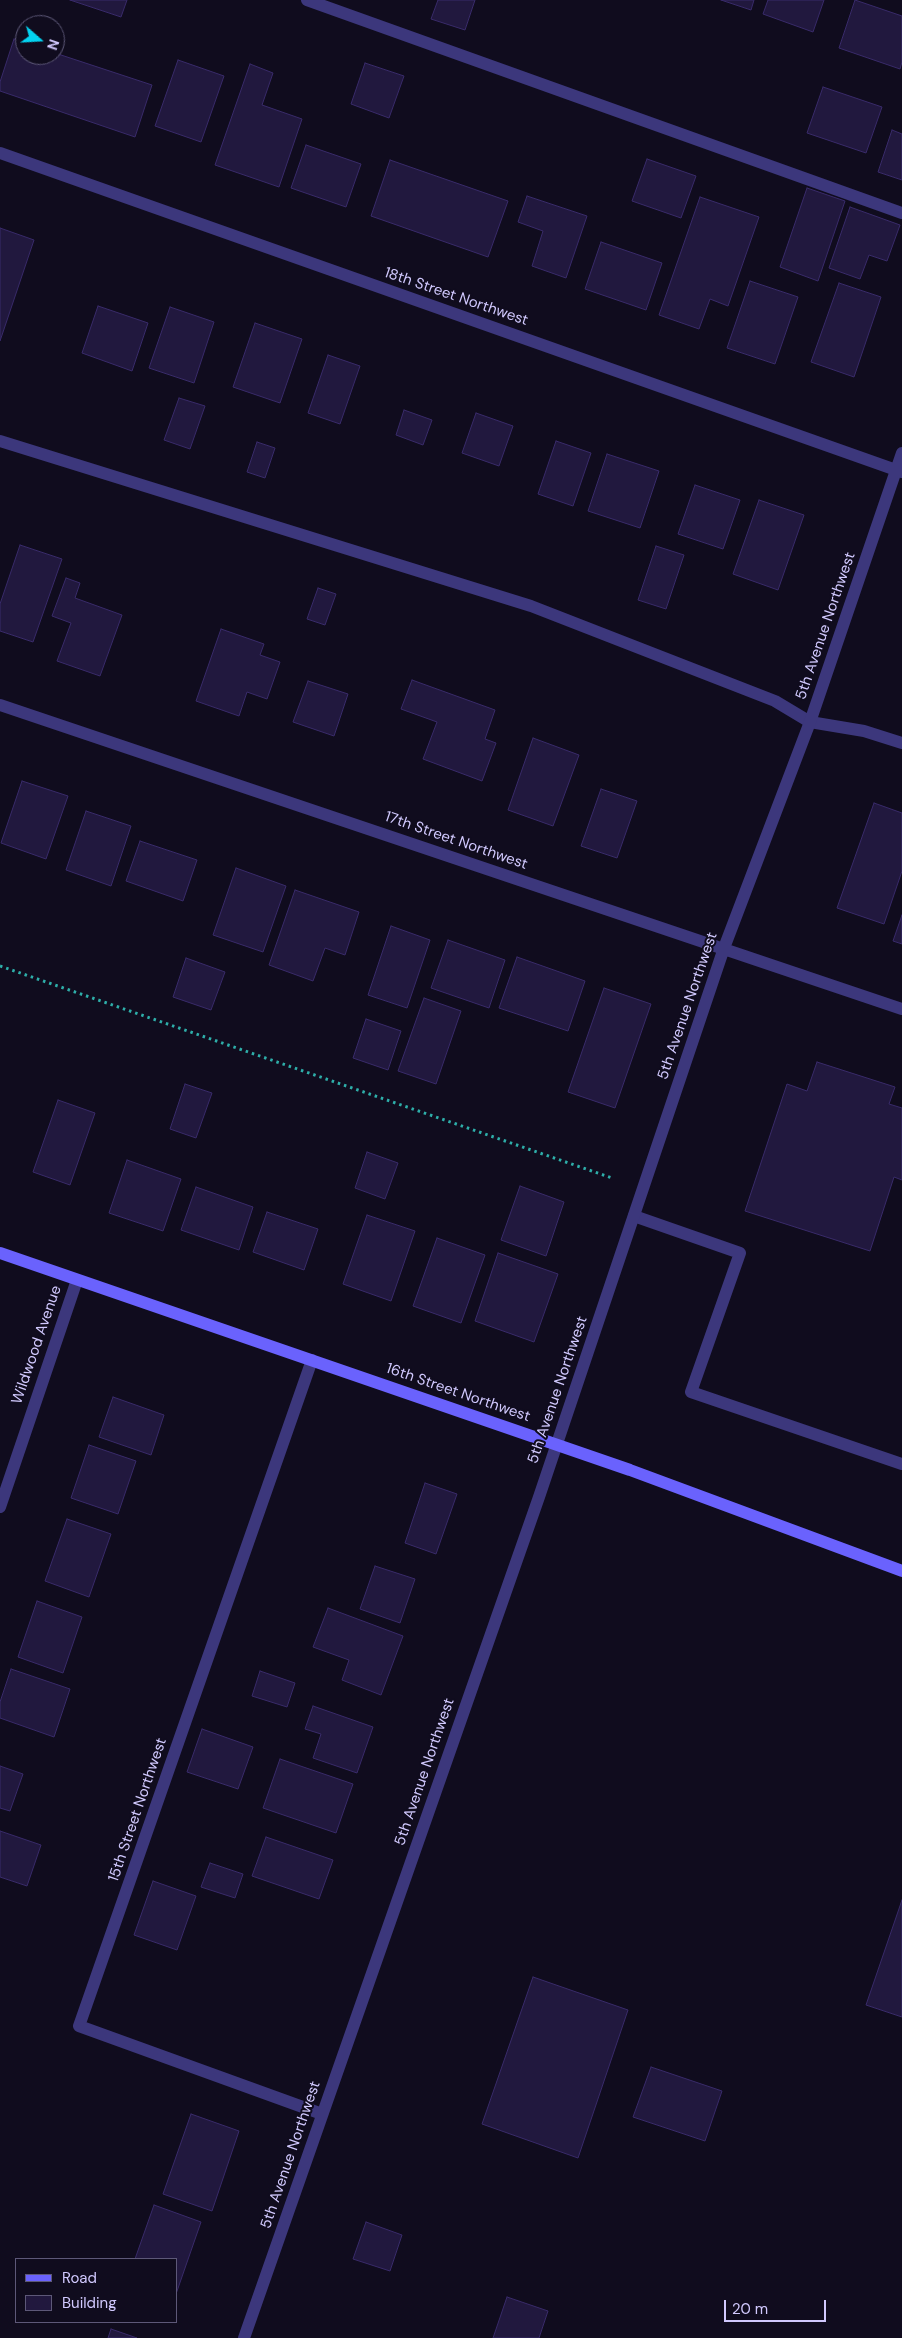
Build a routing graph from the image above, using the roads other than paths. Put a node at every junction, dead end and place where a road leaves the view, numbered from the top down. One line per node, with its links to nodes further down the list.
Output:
1 (307, 0): 3 (street)
2 (0, 153): 6 (street, 18th Street Northwest)
3 (902, 213)
4 (0, 441): 8 (street)
5 (902, 453): 6 (street, 5th Avenue Northwest)
6 (899, 471): 8 (street, 5th Avenue Northwest)
7 (0, 705): 10 (street, 17th Street Northwest)
8 (810, 722): 9 (street); 10 (street, 5th Avenue Northwest)
9 (902, 743)
10 (724, 948): 11 (street, 17th Street Northwest); 12 (street, 5th Avenue Northwest)
11 (902, 1009)
12 (634, 1216): 16 (street, 5th Avenue Northwest); 17 (street)
13 (0, 1253): 14 (street, 16th Street Northwest)
14 (77, 1280): 15 (street, 16th Street Northwest); 18 (street, Wildwood Avenue)
15 (312, 1360): 16 (street, 16th Street Northwest); 20 (street, 15th Street Northwest)
16 (557, 1444): 19 (street, 16th Street Northwest); 20 (street, 5th Avenue Northwest)
17 (902, 1464)
18 (0, 1507)
19 (902, 1571)
20 (322, 2114): 21 (street, 5th Avenue Northwest)
21 (244, 2338)

